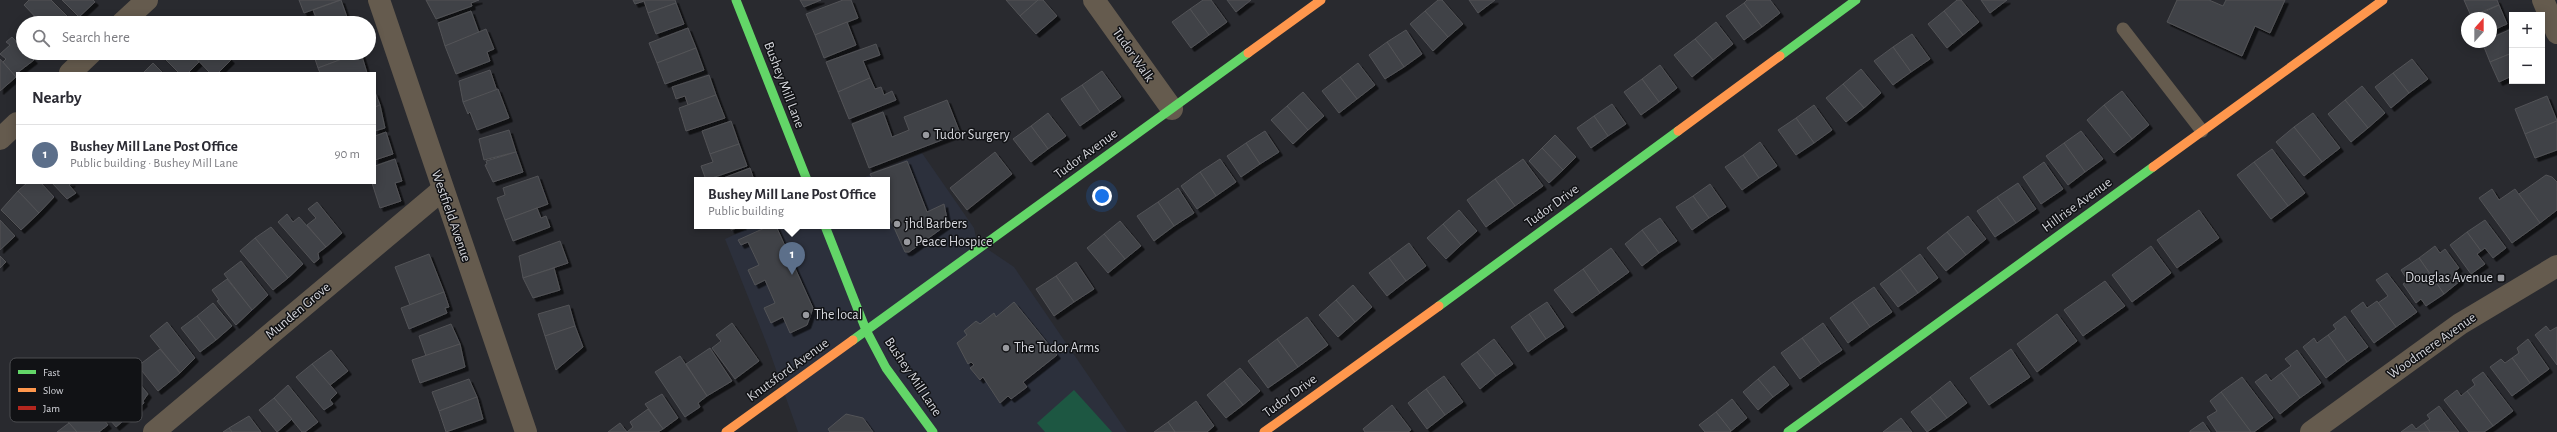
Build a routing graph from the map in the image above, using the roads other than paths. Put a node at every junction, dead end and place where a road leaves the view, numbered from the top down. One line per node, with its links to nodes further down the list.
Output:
1 (147, 0): 9 (street)
2 (379, 0): 19 (street, Westfield Avenue)
3 (736, 0): 18 (street, Bushey Mill Lane)
4 (1094, 0): 14 (street, Tudor Walk)
5 (1321, 0): 14 (street, Tudor Avenue)
6 (1856, 0): 27 (street, Tudor Drive)
7 (2383, 0): 16 (street, Hillrise Avenue)
8 (2543, 0): 11 (street)
9 (130, 16)
10 (2123, 29): 16 (lane)
11 (2557, 33)
12 (84, 60): 13 (street)
13 (71, 72)
14 (1172, 109): 22 (street, Tudor Avenue)
15 (16, 124): 17 (street)
16 (2202, 131): 28 (street, Hillrise Avenue)
17 (0, 139)
18 (806, 177)
19 (442, 190): 23 (street, Munden Grove); 24 (street, Westfield Avenue)
20 (826, 229): 22 (street, Bushey Mill Lane)
21 (2557, 266): 29 (street, Woodmere Avenue)
22 (866, 330): 25 (street, Knutsford Avenue); 26 (street, Bushey Mill Lane)
23 (154, 432)
24 (526, 432)
25 (726, 432)
26 (933, 432)
27 (1264, 432)
28 (1788, 432)
29 (2311, 432)

